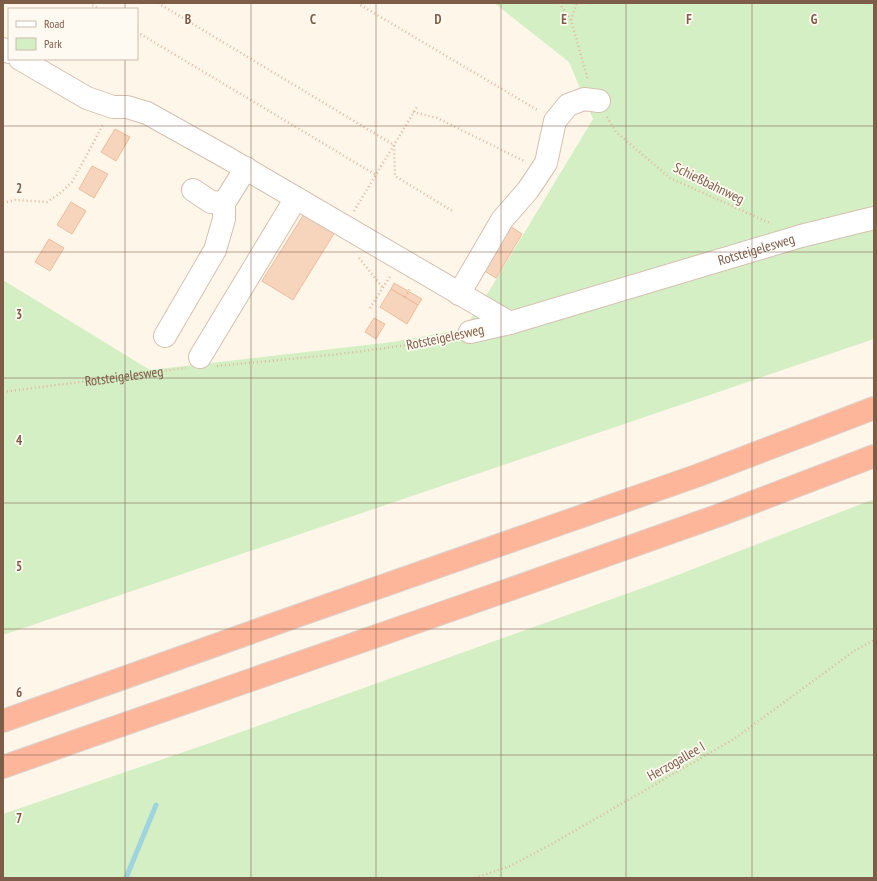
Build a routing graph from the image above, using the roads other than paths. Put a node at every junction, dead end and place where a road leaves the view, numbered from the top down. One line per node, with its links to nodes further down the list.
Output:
1 (22, 60): 3 (lane)
2 (599, 102): 8 (lane)
3 (246, 168): 5 (lane); 6 (lane)
4 (193, 190): 6 (lane)
5 (296, 198): 8 (lane); 12 (lane)
6 (224, 203): 11 (lane)
7 (874, 218): 9 (lane, Rotsteigelesweg)
8 (459, 294): 9 (lane)
9 (510, 323): 10 (lane, Rotsteigelesweg)
10 (470, 332)
11 (165, 336)
12 (201, 364)
13 (874, 408): 15 (highway)
14 (874, 456): 16 (highway)
15 (3, 721)
16 (3, 767)

